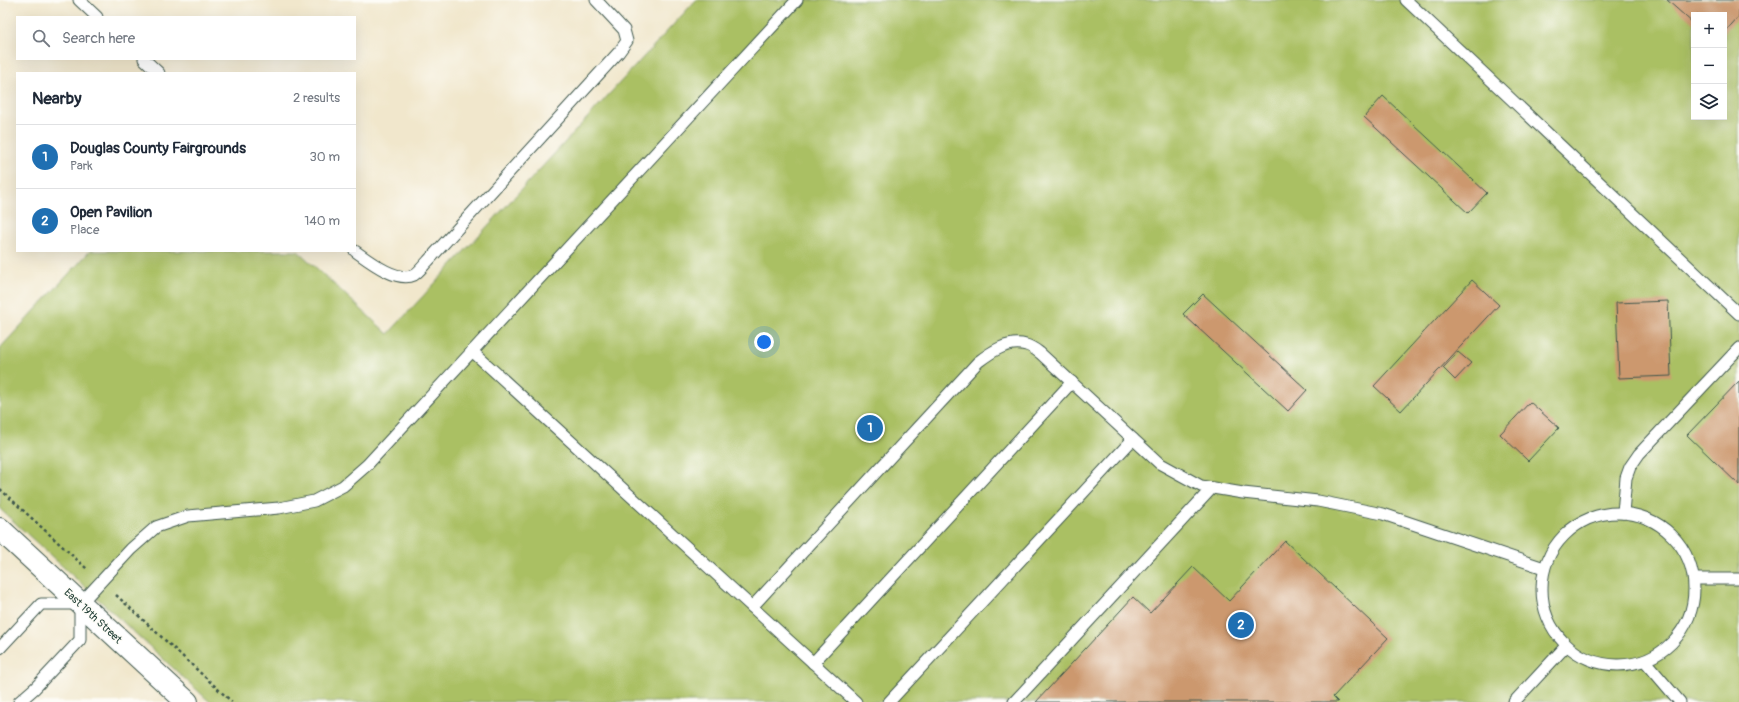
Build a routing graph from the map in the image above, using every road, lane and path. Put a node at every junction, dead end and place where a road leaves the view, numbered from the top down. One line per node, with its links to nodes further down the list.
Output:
1 (78, 0): 5 (lane)
2 (596, 0): 8 (lane)
3 (797, 0): 11 (lane)
4 (1406, 0): 9 (lane)
5 (96, 16)
6 (145, 60): 7 (lane)
7 (158, 72)
8 (356, 252)
9 (1739, 314)
10 (1739, 348): 15 (lane)
11 (472, 351): 20 (lane); 21 (lane)
12 (1072, 382): 13 (lane); 21 (lane); 25 (lane)
13 (1133, 439): 14 (lane); 29 (lane)
14 (1212, 488): 17 (lane); 30 (lane)
15 (1623, 512): 17 (lane); 18 (lane)
16 (0, 530): 20 (street, East 19th Street)
17 (1544, 568): 22 (lane)
18 (1694, 579): 19 (lane); 24 (lane)
19 (1739, 579)
20 (80, 604): 23 (lane); 26 (lane); 27 (street, East 19th Street)
21 (752, 607): 25 (lane)
22 (1566, 646): 24 (lane); 31 (lane)
23 (0, 648)
24 (1645, 661): 32 (lane)
25 (813, 663): 28 (lane)
26 (19, 702)
27 (187, 702)
28 (856, 702)
29 (889, 702)
30 (1014, 702)
31 (1514, 702)
32 (1680, 702)

